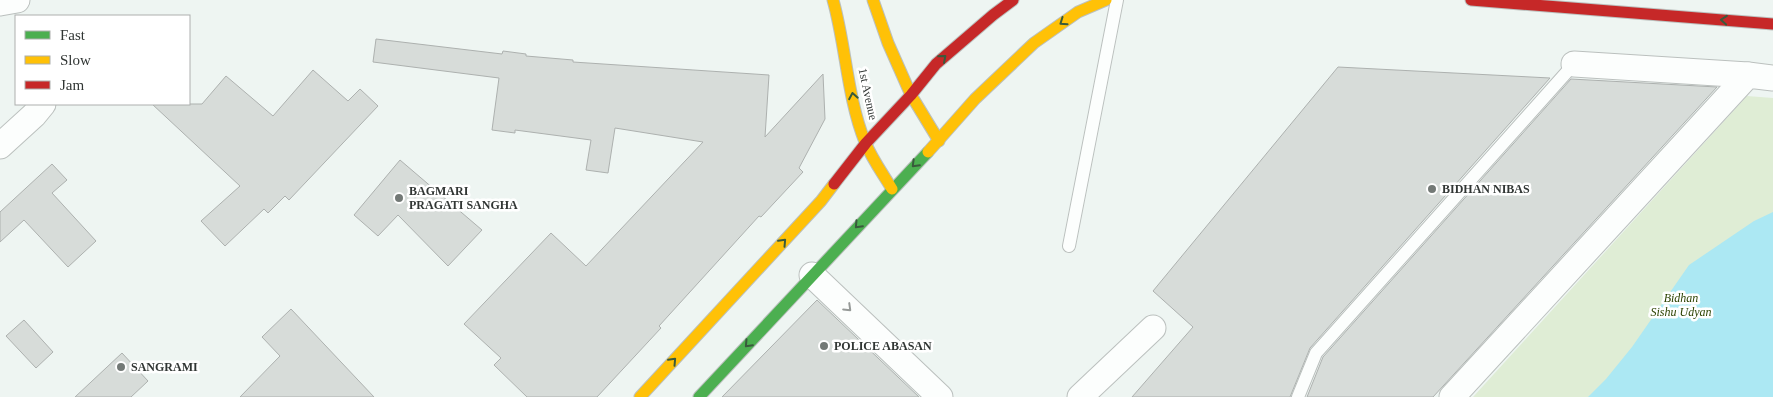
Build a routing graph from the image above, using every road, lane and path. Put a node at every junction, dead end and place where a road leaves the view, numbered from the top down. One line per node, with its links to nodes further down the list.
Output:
1 (17, 0): 8 (street)
2 (833, 0): 16 (main road, 1st Avenue, one-way to 2)
3 (873, 0): 13 (main road)
4 (1013, 0): 13 (main road, one-way to 4)
5 (1106, 0): 15 (main road, one-way to 15)
6 (1117, 0): 19 (lane)
7 (1471, 0): 9 (main road, one-way to 7)
8 (0, 3)
9 (1773, 24)
10 (1574, 64): 11 (street); 26 (lane)
11 (1748, 75): 12 (street); 27 (street)
12 (1773, 78)
13 (912, 95): 15 (main road); 16 (main road)
14 (42, 105): 17 (street)
15 (939, 141): 18 (main road, one-way to 18)
16 (866, 143): 18 (main road, 1st Avenue); 22 (main road, one-way to 16)
17 (0, 146)
18 (892, 189): 20 (main road, one-way to 20)
19 (1069, 246)
20 (812, 274): 23 (main road, one-way to 23); 24 (street, one-way to 24)
21 (1153, 328): 25 (street)
22 (640, 397)
23 (699, 397)
24 (940, 397)
25 (1080, 397)
26 (1298, 397)
27 (1452, 397)

